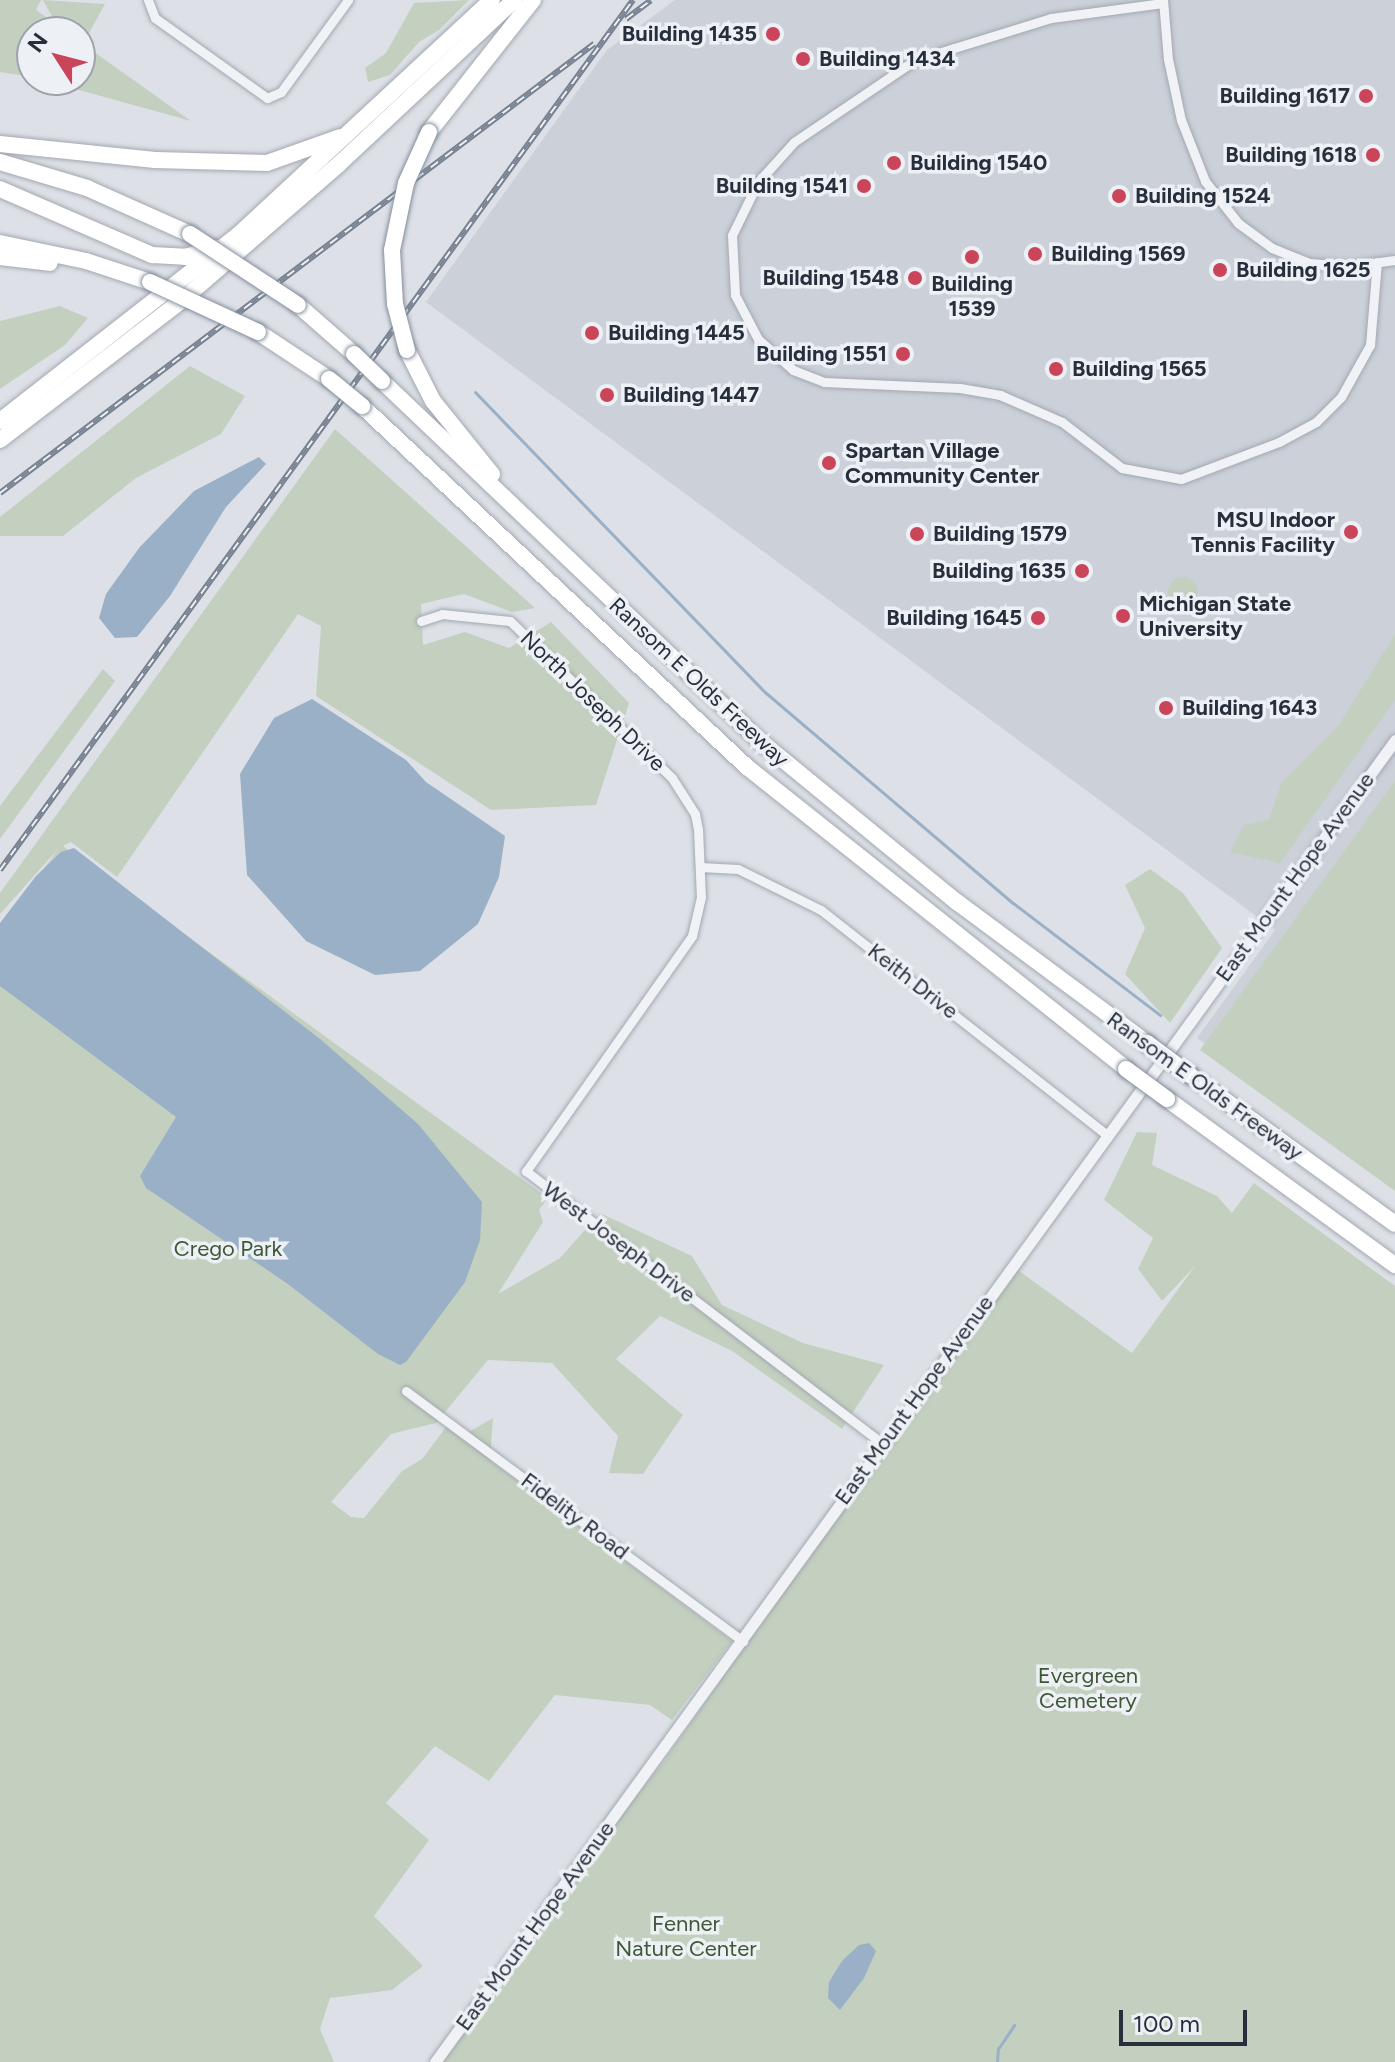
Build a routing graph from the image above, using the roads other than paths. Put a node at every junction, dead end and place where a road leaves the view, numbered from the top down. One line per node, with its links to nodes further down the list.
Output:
1 (348, 0): 6 (street)
2 (492, 0): 7 (highway)
3 (514, 0): 9 (highway)
4 (533, 0): 20 (highway, bridge)
5 (1163, 2): 16 (street); 16 (street)
6 (148, 3)
7 (352, 132): 8 (highway); 9 (highway)
8 (0, 144)
9 (335, 159): 12 (highway); 19 (highway)
10 (0, 162): 20 (highway, Ransom E Olds Freeway, bridge)
11 (0, 189): 12 (highway)
12 (238, 235): 18 (highway)
13 (0, 243): 17 (highway)
14 (0, 257): 17 (highway, Ransom E Olds Freeway)
15 (1395, 260): 16 (street)
16 (1377, 262)
17 (150, 282): 26 (highway, Ransom E Olds Freeway, bridge)
18 (0, 421)
19 (0, 440)
20 (547, 539): 25 (highway, Ransom E Olds Freeway, bridge)
21 (421, 621): 23 (street, North Joseph Drive)
22 (1395, 740): 24 (street, East Mount Hope Avenue)
23 (700, 867): 24 (street, Keith Drive); 28 (street, West Joseph Drive)
24 (1106, 1134): 28 (street, East Mount Hope Avenue)
25 (1395, 1224)
26 (1395, 1265)
27 (406, 1391): 29 (street, Fidelity Road)
28 (882, 1443): 29 (street, East Mount Hope Avenue)
29 (743, 1641): 30 (street, East Mount Hope Avenue)
30 (435, 2062)

